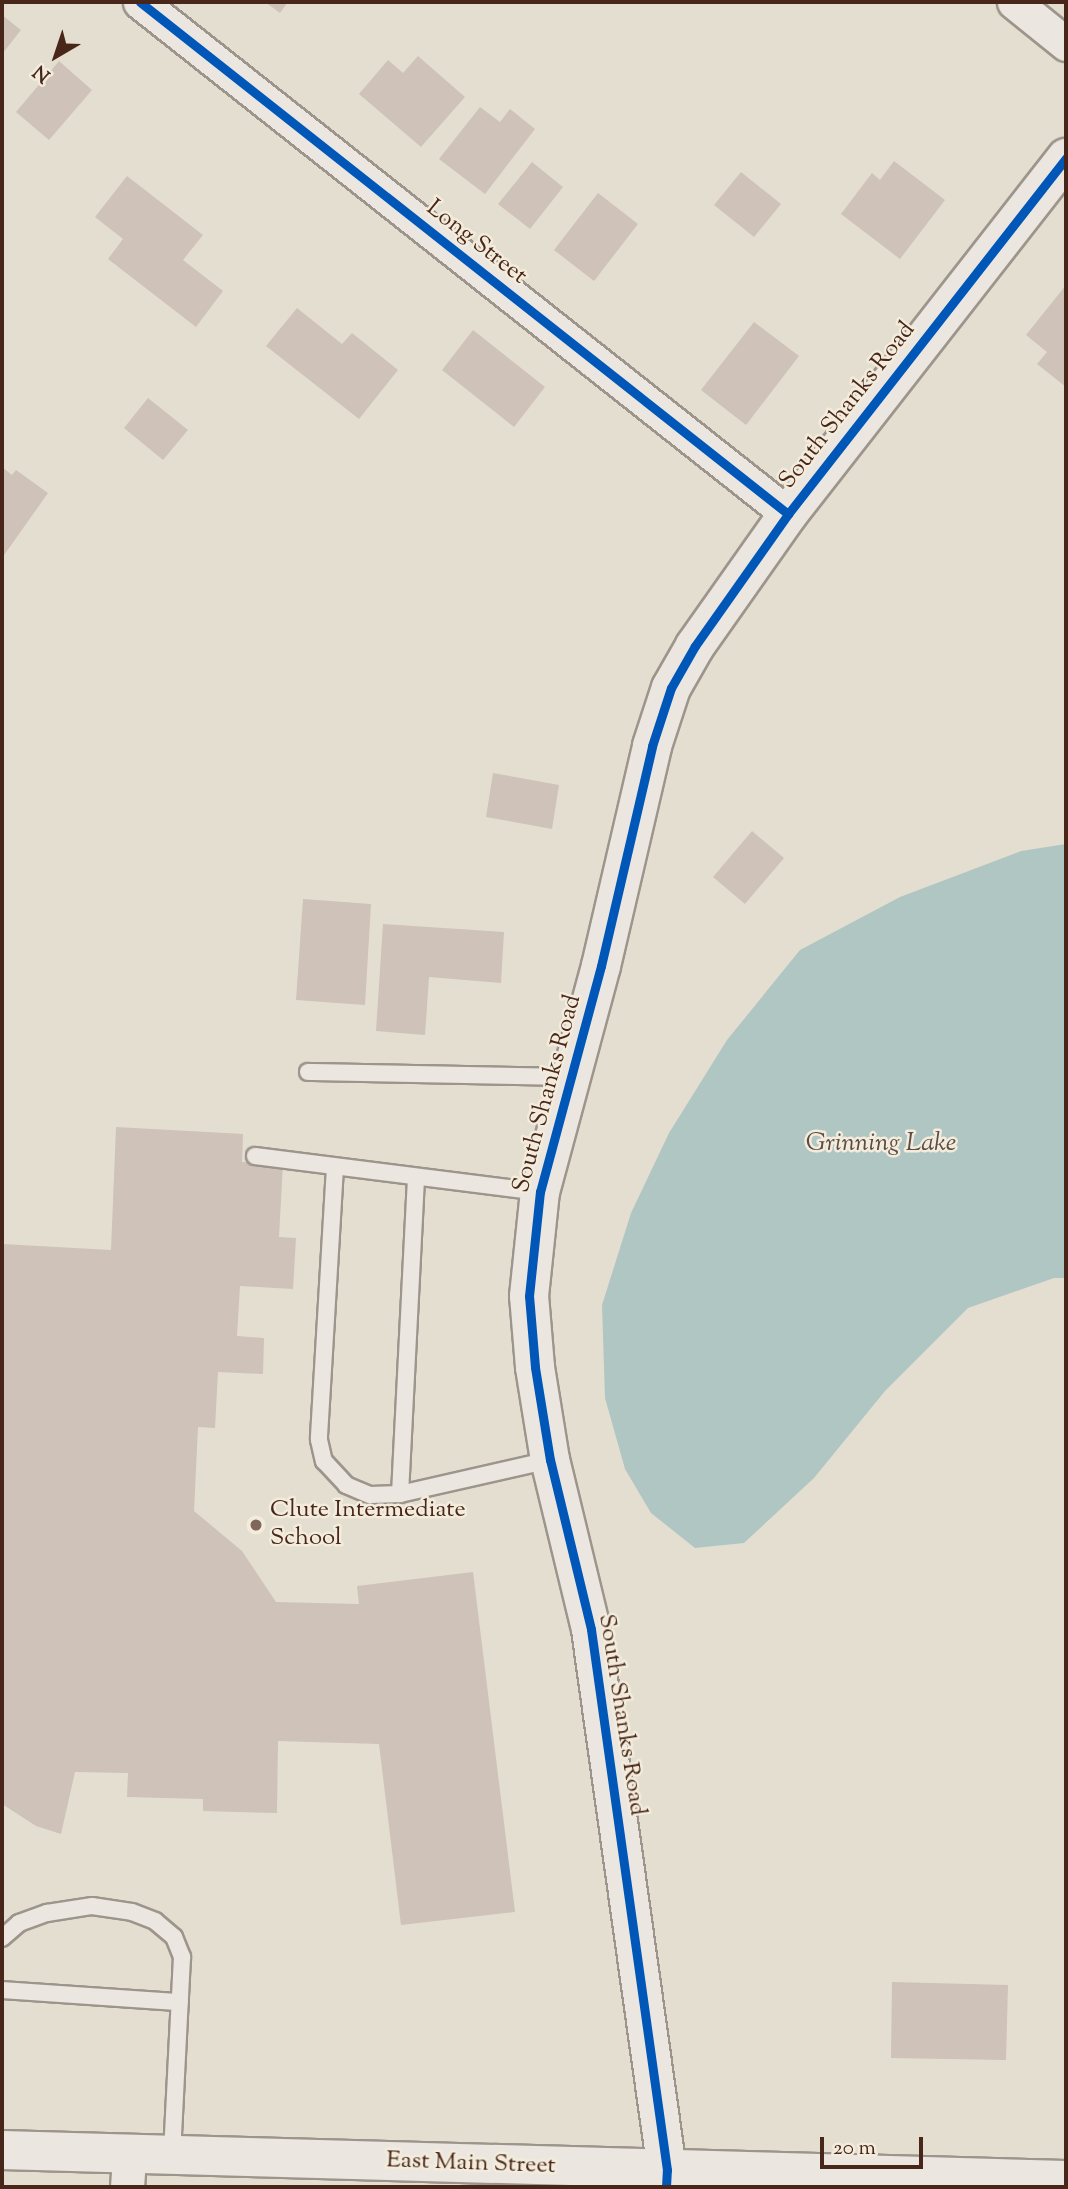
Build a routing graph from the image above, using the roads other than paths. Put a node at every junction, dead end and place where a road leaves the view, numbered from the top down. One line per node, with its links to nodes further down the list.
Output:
1 (140, 2): 5 (street, Long Street)
2 (1014, 2): 3 (street)
3 (1066, 44)
4 (1066, 158): 5 (street, South Shanks Road)
5 (788, 514): 7 (street, South Shanks Road)
6 (308, 1072): 7 (lane)
7 (572, 1077): 11 (street, South Shanks Road)
8 (255, 1156): 9 (lane)
9 (335, 1167): 10 (lane); 13 (lane)
10 (416, 1177): 11 (lane); 13 (lane)
11 (540, 1192): 12 (street, South Shanks Road)
12 (550, 1460): 13 (lane); 20 (street, South Shanks Road)
13 (400, 1494)
14 (2, 1938): 16 (lane)
15 (2, 1990): 16 (lane)
16 (180, 2002): 18 (lane)
17 (2, 2150): 19 (street, East Main Street)
18 (172, 2156): 19 (street, East Main Street); 20 (street, East Main Street)
19 (128, 2171)
20 (666, 2178): 21 (street, East Main Street)
21 (1066, 2180)

